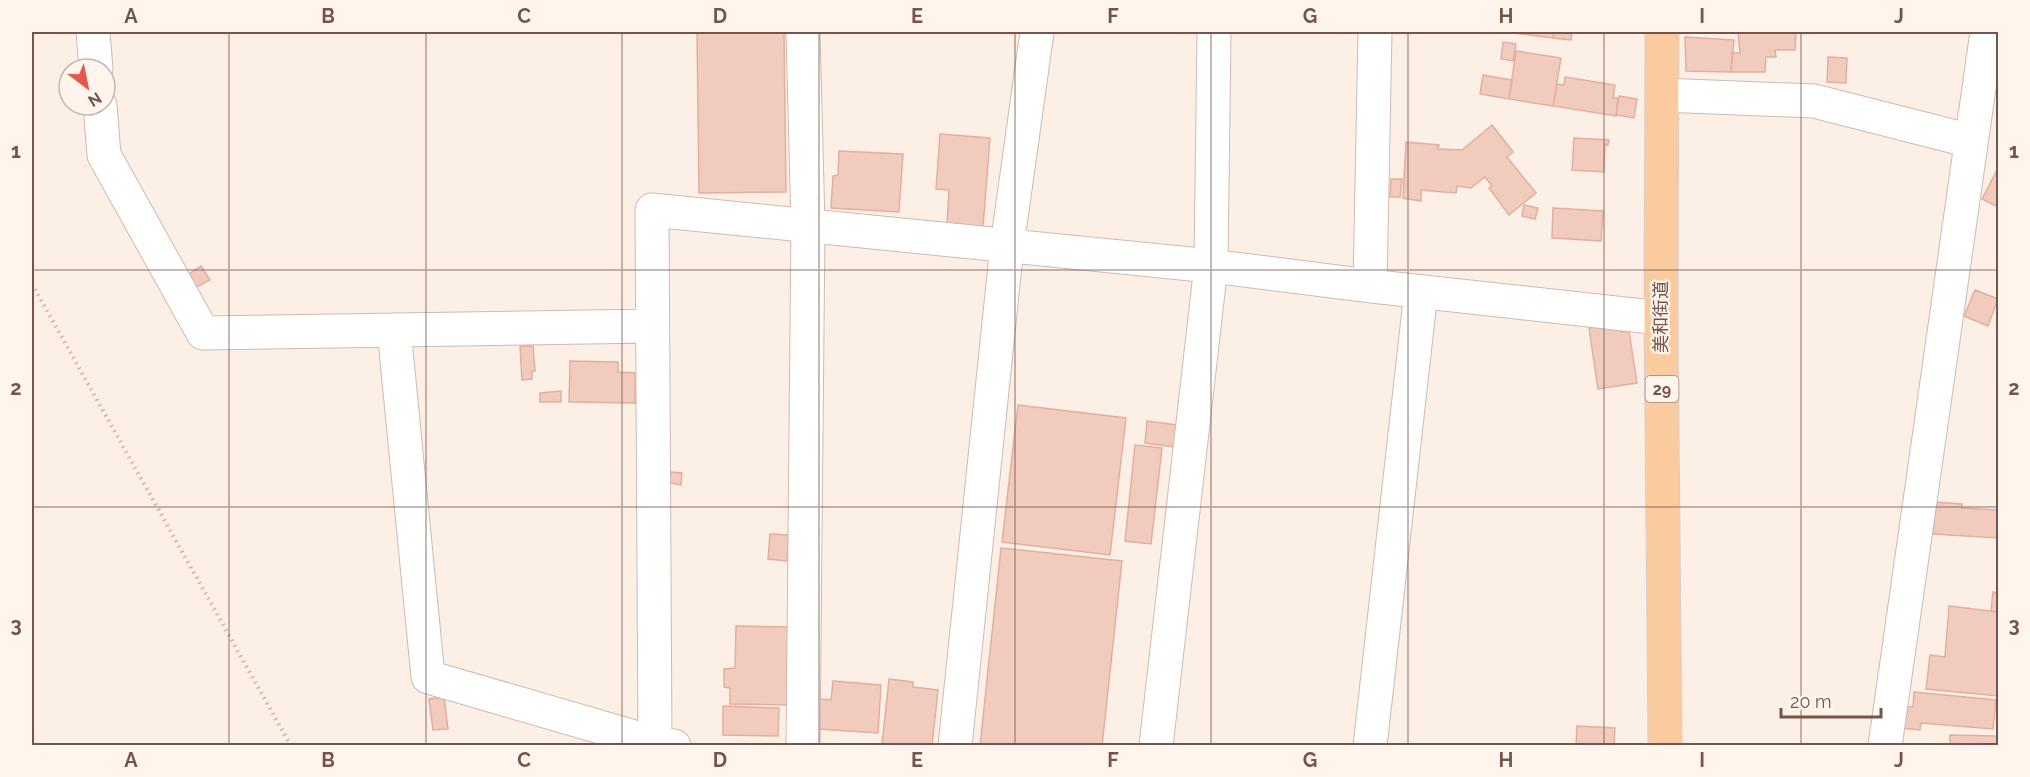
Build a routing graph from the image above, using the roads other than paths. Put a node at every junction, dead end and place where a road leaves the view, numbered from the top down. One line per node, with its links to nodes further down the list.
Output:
1 (93, 32): 8 (street)
2 (803, 32): 12 (street)
3 (1037, 32): 13 (street)
4 (1214, 32): 14 (street)
5 (1375, 32): 15 (street)
6 (1662, 32): 9 (main road, 美和街道 / 29)
7 (1987, 32): 11 (street)
8 (95, 57)
9 (1662, 94): 11 (street); 17 (main road, 美和街道 / 29)
10 (101, 117): 19 (street)
11 (1971, 141): 26 (street)
12 (808, 225): 13 (street); 18 (street); 21 (street)
13 (1006, 246): 14 (street); 22 (street)
14 (1211, 266): 15 (street); 23 (street)
15 (1370, 286): 16 (street)
16 (1421, 292): 17 (street); 24 (street)
17 (1661, 318): 25 (main road, 美和街道 / 29)
18 (652, 326): 19 (street); 20 (street)
19 (394, 330): 20 (street)
20 (665, 744)
21 (802, 746)
22 (955, 746)
23 (1156, 746)
24 (1370, 746)
25 (1665, 746)
26 (1885, 746)

